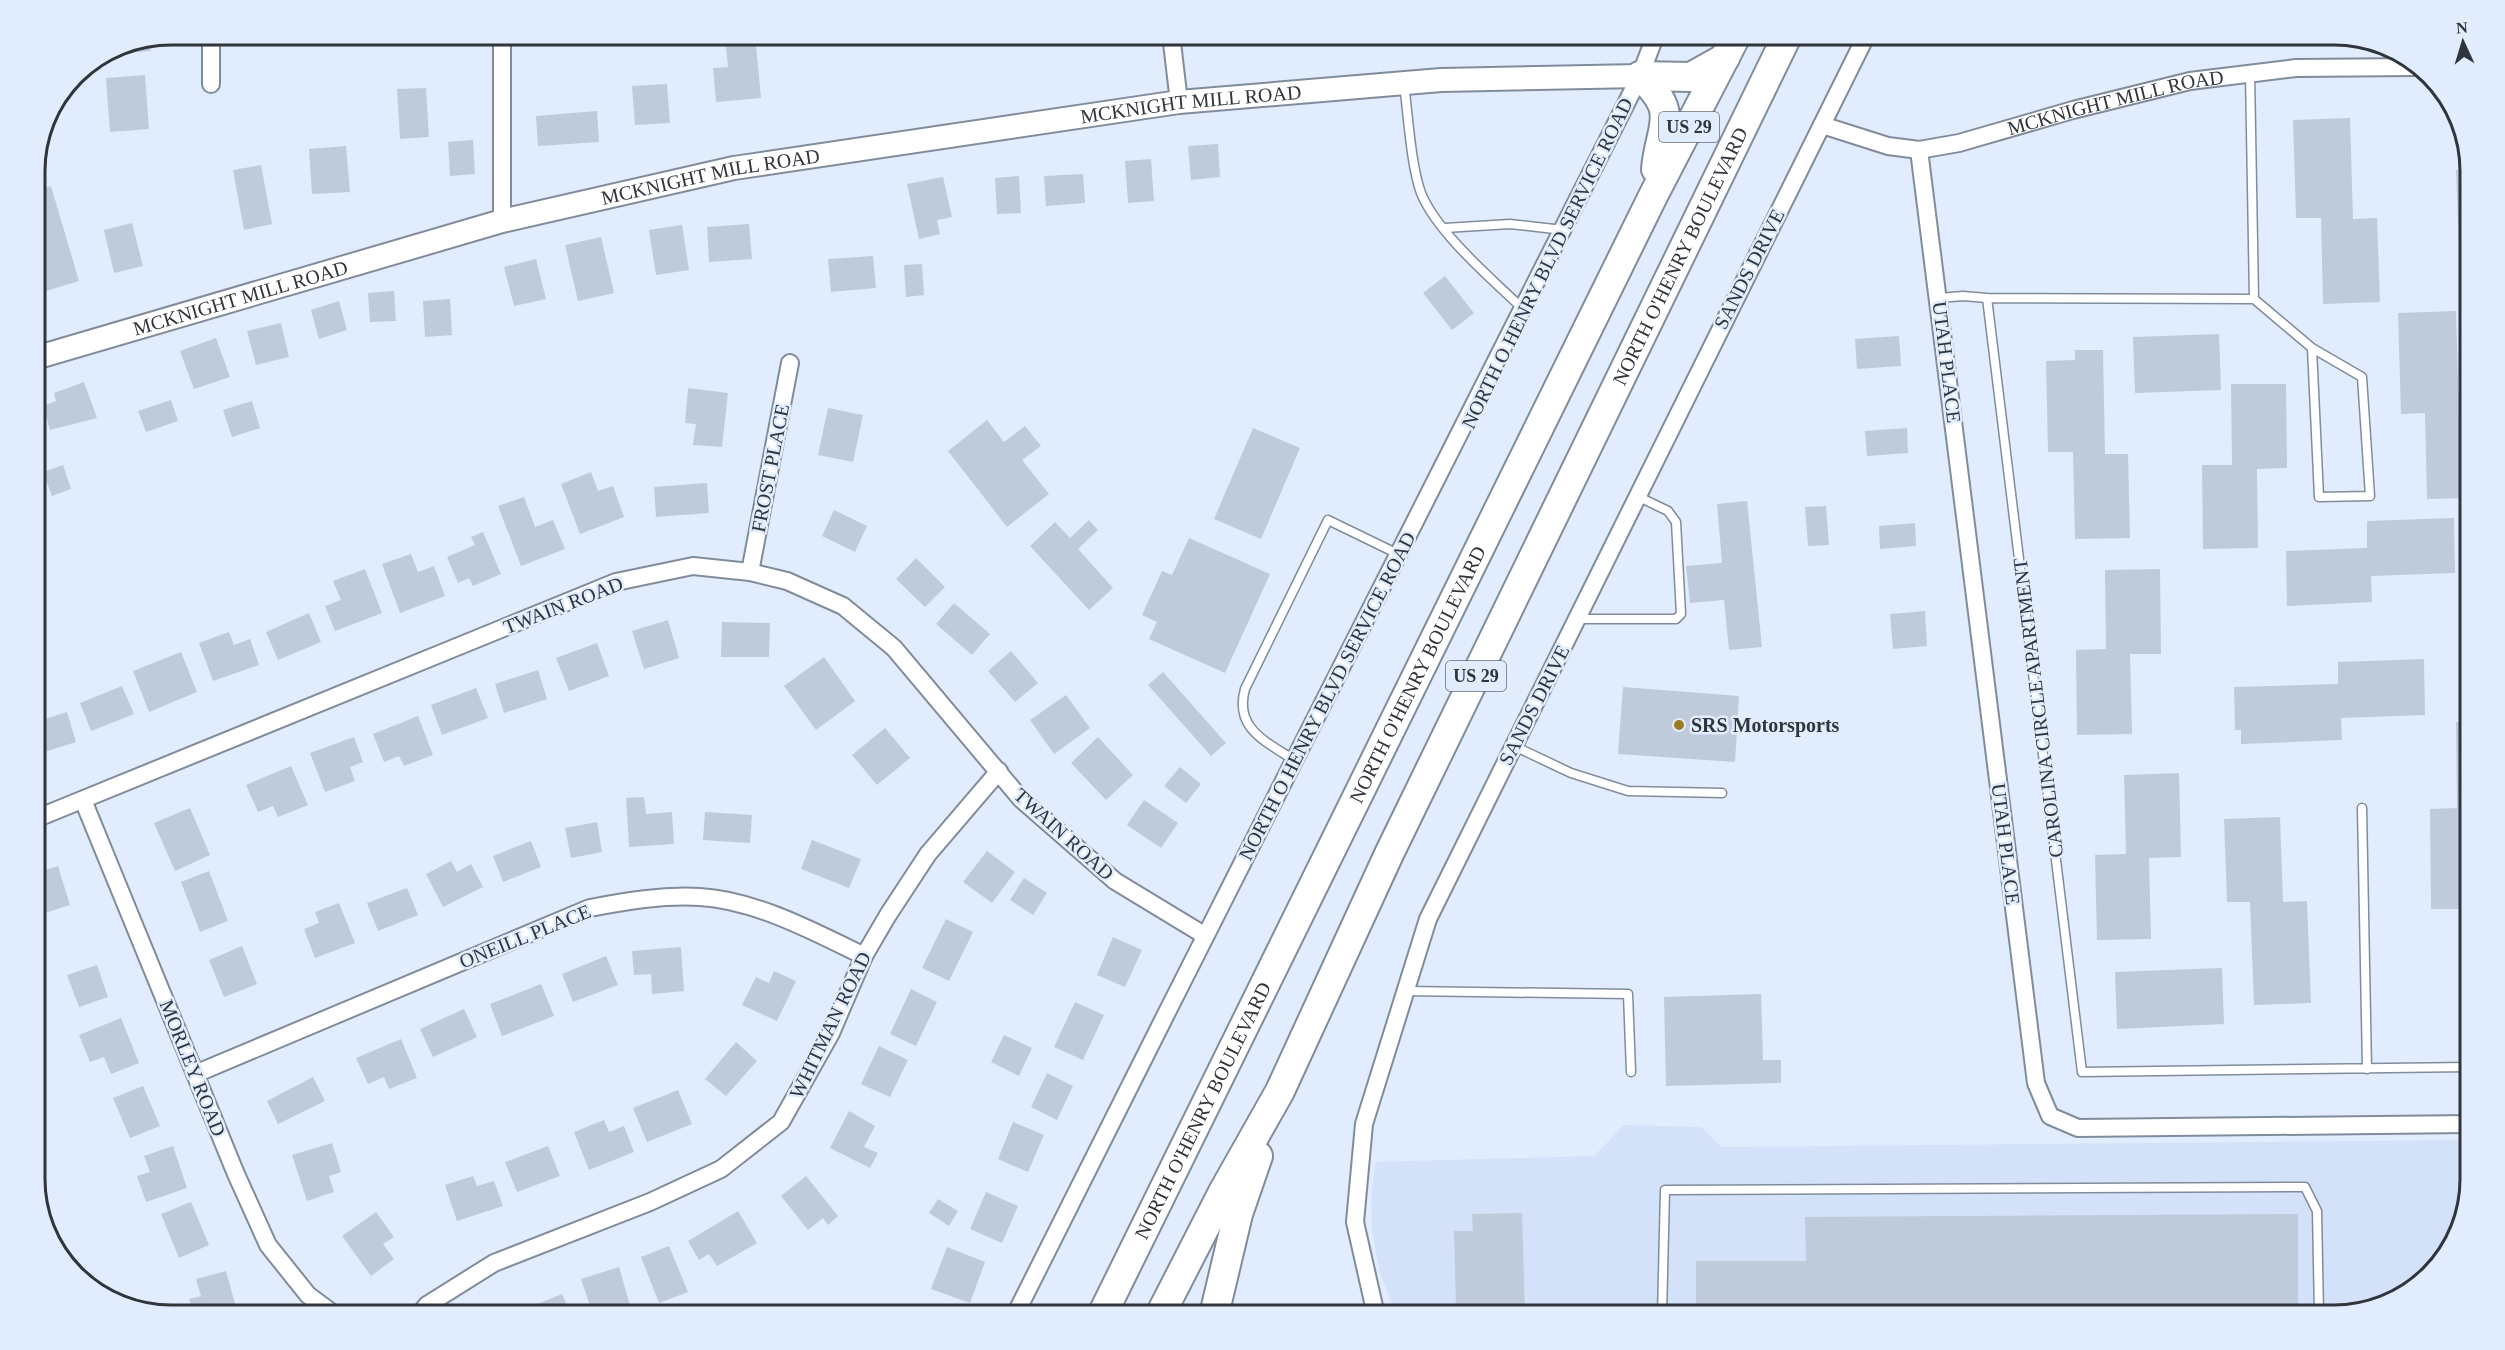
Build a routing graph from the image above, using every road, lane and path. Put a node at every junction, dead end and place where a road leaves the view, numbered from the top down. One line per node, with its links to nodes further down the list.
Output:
1 (211, 45): 12 (street)
2 (502, 45): 17 (street)
3 (1172, 45): 13 (street)
4 (1652, 45): 10 (street)
5 (1783, 45): 45 (highway, NORTH O'HENRY BOULEVARD / US 29)
6 (1862, 45): 14 (street, SANDS DRIVE)
7 (1731, 46): 10 (highway); 16 (highway, NORTH O'HENRY BOULEVARD / US 29)
8 (2405, 67): 9 (street, MCKNIGHT MILL ROAD)
9 (2250, 72): 15 (street, MCKNIGHT MILL ROAD); 22 (lane)
10 (1640, 76): 11 (street, MCKNIGHT MILL ROAD); 16 (highway); 19 (street, NORTH O HENRY BLVD SERVICE ROAD)
11 (1404, 83): 13 (street, MCKNIGHT MILL ROAD); 18 (lane)
12 (211, 84)
13 (1179, 102): 17 (street, MCKNIGHT MILL ROAD)
14 (1822, 125): 15 (street, MCKNIGHT MILL ROAD); 27 (street, SANDS DRIVE)
15 (1919, 150): 20 (street, UTAH PLACE)
16 (1653, 196): 50 (highway, NORTH O'HENRY BOULEVARD / US 29)
17 (502, 221): 25 (street, MCKNIGHT MILL ROAD)
18 (1445, 228): 19 (lane); 23 (lane)
19 (1563, 230): 23 (street, NORTH O HENRY BLVD SERVICE ROAD)
20 (1939, 298): 21 (lane); 46 (street, UTAH PLACE)
21 (1988, 298): 22 (lane); 42 (lane, CAROLINA CIRCLE APARTMENT)
22 (2254, 299): 24 (lane)
23 (1524, 310): 28 (street, NORTH O HENRY BLVD SERVICE ROAD)
24 (2312, 348): 24 (lane)
25 (45, 352)
26 (790, 363): 29 (street, FROST PLACE)
27 (1637, 496): 30 (street, SANDS DRIVE); 30 (lane)
28 (1400, 555): 32 (street, NORTH O HENRY BLVD SERVICE ROAD); 32 (lane)
29 (750, 573): 33 (street, TWAIN ROAD); 35 (street, TWAIN ROAD)
30 (1577, 619): 31 (street, SANDS DRIVE)
31 (1514, 746): 34 (lane); 40 (street, SANDS DRIVE)
32 (1294, 760): 38 (street, NORTH O HENRY BLVD SERVICE ROAD)
33 (999, 771): 38 (street, TWAIN ROAD); 39 (street, WHITMAN ROAD)
34 (1722, 793)
35 (83, 800): 37 (street, TWAIN ROAD); 44 (street, MORLEY ROAD)
36 (2362, 807): 42 (lane)
37 (45, 815)
38 (1204, 935): 49 (street, NORTH O HENRY BLVD SERVICE ROAD)
39 (864, 956): 44 (street, ONEILL PLACE); 48 (street, WHITMAN ROAD)
40 (1404, 991): 43 (lane); 53 (street, SANDS DRIVE)
41 (2460, 1067): 42 (lane, CAROLINA CIRCLE APARTMENT)
42 (2367, 1069)
43 (1630, 1072)
44 (195, 1074): 47 (street, MORLEY ROAD)
45 (1280, 1090): 51 (highway, NORTH O'HENRY BOULEVARD / US 29); 52 (highway)
46 (2460, 1124)
47 (321, 1305)
48 (428, 1305)
49 (1020, 1305)
50 (1107, 1305)
51 (1166, 1305)
52 (1217, 1305)
53 (1374, 1305)
54 (1662, 1305): 55 (lane)
55 (2319, 1305)

